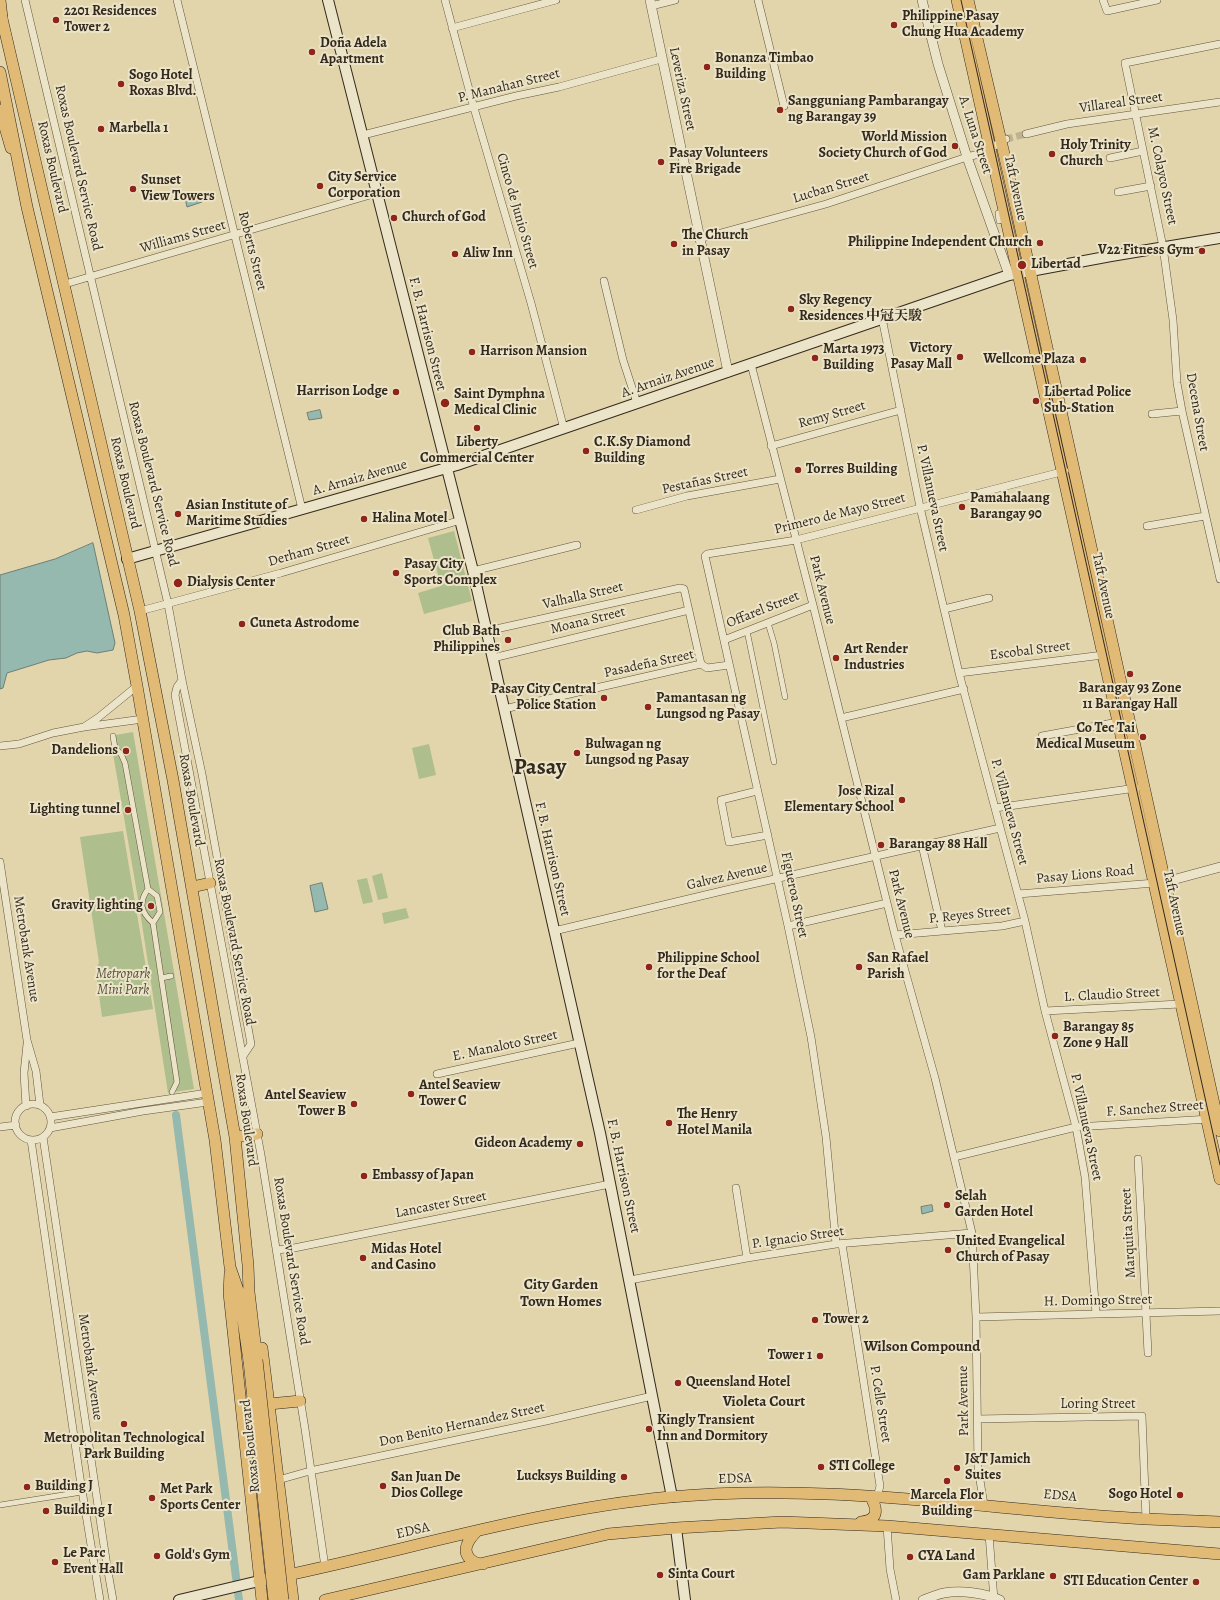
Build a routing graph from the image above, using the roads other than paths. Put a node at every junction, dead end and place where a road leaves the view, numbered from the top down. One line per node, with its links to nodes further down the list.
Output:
1 (0, 0): 16 (main road, Roxas Boulevard)
2 (25, 0): 43 (street, Roxas Boulevard Service Road)
3 (177, 0): 37 (street, Roberts Street)
4 (328, 0): 27 (main road, F. B. Harrison Street)
5 (445, 0): 17 (street, Cinco de Junio Street)
6 (556, 0): 14 (street)
7 (675, 0): 15 (street)
8 (758, 0): 22 (street)
9 (922, 0): 31 (street, A. Luna Street)
10 (957, 0): 29 (main road, Taft Avenue)
11 (968, 0): 28 (main road, Taft Avenue)
12 (1103, 0): 13 (street)
13 (1157, 0)
14 (537, 2): 17 (street)
15 (650, 3): 19 (street, Leveriza Street)
16 (1, 14): 45 (main road, Roxas Boulevard)
17 (452, 28): 23 (street, Cinco de Junio Street)
18 (1220, 44): 25 (street, M. Colayco Street)
19 (661, 59): 23 (street, P. Manahan Street); 38 (street, Leveriza Street)
20 (0, 72): 36 (main road, Roxas Boulevard)
21 (1220, 102): 25 (street, Villareal Street)
22 (784, 106)
23 (474, 108): 27 (street, P. Manahan Street); 53 (street, Cinco de Junio Street)
24 (0, 110): 36 (main road, Roxas Boulevard)
25 (1135, 114): 26 (street, Villareal Street); 30 (street, M. Colayco Street)
26 (1026, 134)
27 (363, 135): 35 (main road, F. B. Harrison Street)
28 (1004, 140): 29 (street); 41 (main road, Taft Avenue)
29 (991, 149): 31 (street, Lucban Street); 42 (main road, Taft Avenue)
30 (1143, 151): 32 (street); 33 (street, M. Colayco Street)
31 (967, 157): 38 (street, Lucban Street); 42 (street, A. Luna Street)
32 (1110, 158)
33 (1151, 186): 34 (street); 40 (street, M. Colayco Street)
34 (1118, 192)
35 (377, 194): 37 (street, Williams Street); 55 (main road, F. B. Harrison Street)
36 (27, 207): 89 (main road, Roxas Boulevard)
37 (235, 236): 43 (street, Williams Street); 59 (street, Roberts Street)
38 (699, 238): 48 (street, Leveriza Street)
39 (1220, 238): 40 (main road, A. Arnaiz Avenue)
40 (1163, 247): 41 (main road, A. Arnaiz Avenue); 51 (street, Decena Street)
41 (1030, 271): 42 (main road, A. Arnaiz Avenue); 56 (main road, Taft Avenue)
42 (1014, 275): 46 (main road, A. Arnaiz Avenue); 56 (main road, Taft Avenue)
43 (90, 277): 45 (street, Williams Street); 66 (street, Roxas Boulevard Service Road)
44 (604, 281): 49 (street)
45 (65, 284): 68 (main road, Roxas Boulevard)
46 (882, 318): 47 (main road, A. Arnaiz Avenue); 50 (street, P. Villanueva Street)
47 (750, 364): 48 (main road, A. Arnaiz Avenue); 54 (street, Park Avenue)
48 (728, 372): 49 (main road, A. Arnaiz Avenue)
49 (637, 403): 53 (main road, A. Arnaiz Avenue)
50 (901, 410): 54 (street, Remy Street); 58 (street, P. Villanueva Street)
51 (1182, 411): 52 (street); 61 (street, Decena Street)
52 (1152, 414)
53 (564, 429): 55 (main road, A. Arnaiz Avenue)
54 (771, 446): 57 (street, Park Avenue)
55 (446, 468): 59 (main road, A. Arnaiz Avenue); 62 (main road, F. B. Harrison Street)
56 (1068, 471): 58 (street, Primero de Mayo Street); 71 (main road, Taft Avenue)
57 (780, 479): 60 (street, Pestañas Street); 64 (street, Park Avenue)
58 (920, 507): 64 (street, Primero de Mayo Street); 75 (street, P. Villanueva Street)
59 (302, 509): 66 (main road, A. Arnaiz Avenue)
60 (636, 510)
61 (1205, 516): 63 (street); 70 (street, Decena Street)
62 (461, 520): 69 (main road, F. B. Harrison Street); 73 (street, Derham Street)
63 (1147, 526)
64 (796, 540): 67 (street, Primero de Mayo Street); 74 (street, Park Avenue)
65 (577, 545): 69 (street)
66 (156, 551): 68 (main road, A. Arnaiz Avenue); 73 (street, Roxas Boulevard Service Road)
67 (705, 556): 81 (street, Figueroa Street)
68 (127, 558): 77 (main road, Roxas Boulevard)
69 (473, 571): 80 (main road, F. B. Harrison Street)
70 (1220, 579)
71 (1093, 584): 82 (main road, Taft Avenue); 86 (main road, Taft Avenue)
72 (989, 598): 75 (street)
73 (168, 604): 77 (street, Derham Street); 88 (street, Roxas Boulevard Service Road)
74 (813, 605): 78 (street, Offarel Street); 93 (street, Park Avenue)
75 (944, 609): 87 (street, P. Villanueva Street)
76 (689, 610): 80 (street, Valhalla Street); 83 (street, Moana Street); 84 (street)
77 (140, 611): 114 (main road, Roxas Boulevard)
78 (768, 622): 79 (street, Offarel Street); 91 (street)
79 (747, 630): 81 (street, Offarel Street); 101 (street)
80 (487, 631): 83 (main road, F. B. Harrison Street)
81 (724, 640): 85 (street, Figueroa Street)
82 (1103, 655): 86 (main road, Taft Avenue); 87 (street, Escobal Street)
83 (493, 658): 92 (main road, F. B. Harrison Street)
84 (701, 664): 85 (street, Pasadeña Street); 92 (street, Pasadeña Street)
85 (729, 665): 103 (street, Figueroa Street)
86 (1112, 670): 95 (main road, Taft Avenue); 100 (main road, Taft Avenue)
87 (959, 673): 90 (street, P. Villanueva Street)
88 (182, 680): 113 (street, Roxas Boulevard Service Road); 130 (street)
89 (137, 686): 94 (main road, Roxas Boulevard); 96 (street)
90 (964, 689): 93 (street); 104 (street, P. Villanueva Street)
91 (785, 697)
92 (504, 710): 121 (main road, F. B. Harrison Street)
93 (841, 718): 108 (street, Park Avenue)
94 (143, 719): 96 (street); 133 (main road, Roxas Boulevard)
95 (1118, 722): 98 (street); 100 (main road, Taft Avenue)
96 (84, 727): 99 (street)
97 (113, 736): 115 (street)
98 (1042, 736)
99 (0, 746)
100 (1129, 747): 102 (main road, Taft Avenue)
101 (774, 762)
102 (1139, 787): 104 (street); 112 (main road, Taft Avenue)
103 (757, 791): 106 (street, Figueroa Street); 106 (street)
104 (995, 808): 105 (street, P. Villanueva Street)
105 (1000, 828): 107 (street, Galvez Avenue); 116 (street, P. Villanueva Street)
106 (768, 835): 111 (street, Figueroa Street)
107 (922, 845): 108 (street, Galvez Avenue); 122 (street)
108 (876, 856): 111 (street, Galvez Avenue); 117 (street, Park Avenue)
109 (0, 862): 128 (street, Metrobank Avenue)
110 (1220, 867): 112 (street)
111 (778, 879): 120 (street, Figueroa Street); 121 (street, Galvez Avenue)
112 (1160, 882): 116 (street, Pasay Lions Road); 126 (main road, Taft Avenue); 139 (main road, Taft Avenue)
113 (210, 883): 114 (main road); 130 (street, Roxas Boulevard Service Road)
114 (192, 887): 147 (main road, Roxas Boulevard)
115 (148, 888): 119 (street); 119 (street)
116 (1018, 894): 118 (street, P. Villanueva Street)
117 (887, 903): 120 (street); 123 (street, Park Avenue)
118 (1025, 921): 122 (street, P. Reyes Street); 127 (street, P. Villanueva Street)
119 (153, 923): 125 (street)
120 (788, 926): 155 (street, Figueroa Street)
121 (554, 931): 129 (main road, F. B. Harrison Street)
122 (942, 931): 123 (street, P. Reyes Street)
123 (895, 935): 149 (street, Park Avenue)
124 (171, 976): 125 (street)
125 (161, 978): 132 (street)
126 (1180, 1004): 127 (street, L. Claudio Street); 139 (main road, Taft Avenue)
127 (1046, 1011): 142 (street, P. Villanueva Street)
128 (27, 1040): 135 (street, Metrobank Avenue); 136 (street, Metrobank Avenue)
129 (579, 1043): 131 (street, E. Manaloto Street); 152 (main road, F. B. Harrison Street)
130 (243, 1056): 145 (street, Roxas Boulevard Service Road)
131 (437, 1074)
132 (172, 1092)
133 (208, 1097): 134 (street); 137 (street); 159 (main road, Roxas Boulevard)
134 (160, 1100): 137 (street); 138 (street)
135 (40, 1105): 136 (street); 138 (street)
136 (26, 1106): 140 (street)
137 (162, 1109): 143 (street)
138 (50, 1117): 143 (street)
139 (1212, 1118): 142 (street, F. Sanchez Street); 144 (main road, Taft Avenue); 151 (main road, Taft Avenue)
140 (16, 1124): 141 (street); 148 (street)
141 (0, 1127)
142 (1076, 1127): 149 (street, F. Sanchez Street); 163 (street, P. Villanueva Street)
143 (50, 1128): 146 (street)
144 (1220, 1131)
145 (257, 1134): 147 (main road); 156 (street, Roxas Boulevard Service Road)
146 (43, 1137): 148 (street); 194 (street, Metrobank Avenue)
147 (235, 1137): 158 (main road, Roxas Boulevard)
148 (32, 1140): 173 (street, Metrobank Avenue)
149 (954, 1157): 154 (street, Park Avenue)
150 (1138, 1159): 162 (street, Marquita Street)
151 (1220, 1179)
152 (610, 1184): 156 (street, Lancaster Street); 160 (main road, F. B. Harrison Street)
153 (736, 1188): 157 (street)
154 (972, 1233): 155 (street, P. Ignacio Street); 164 (street, Park Avenue)
155 (839, 1244): 157 (street, P. Ignacio Street); 174 (street, P. Celle Street)
156 (277, 1250): 168 (street, Roxas Boulevard Service Road)
157 (747, 1258): 160 (street, P. Ignacio Street)
158 (248, 1265): 166 (main road, Roxas Boulevard); 169 (main road)
159 (230, 1266): 166 (main road, Roxas Boulevard); 186 (main road)
160 (630, 1280): 167 (main road, F. B. Harrison Street)
161 (1220, 1311): 162 (street, H. Domingo Street)
162 (1146, 1313): 163 (street, H. Domingo Street); 165 (street, Marquita Street)
163 (1096, 1314): 164 (street, H. Domingo Street)
164 (976, 1316): 170 (street, Park Avenue)
165 (1148, 1353)
166 (253, 1361): 197 (main road, Roxas Boulevard, bridge); 198 (main road, Roxas Boulevard, bridge)
167 (652, 1396): 171 (street, Don Benito Hernandez Street); 175 (main road, F. B. Harrison Street)
168 (300, 1400): 169 (main road); 171 (street, Roxas Boulevard Service Road)
169 (269, 1404): 172 (main road)
170 (977, 1419): 177 (street, Park Avenue); 178 (street, Loring Street)
171 (310, 1471): 172 (street, Don Benito Hernandez Street); 189 (street, Roxas Boulevard Service Road)
172 (278, 1480): 185 (main road)
173 (82, 1492): 176 (street); 193 (street, Metrobank Avenue)
174 (873, 1496): 175 (main road, EDSA); 177 (main road, EDSA); 180 (main road)
175 (672, 1497): 183 (main road, EDSA)
176 (0, 1505)
177 (984, 1505): 178 (main road, EDSA)
178 (1146, 1519): 179 (main road, EDSA)
179 (1220, 1522)
180 (848, 1524): 181 (main road); 182 (main road)
181 (888, 1526): 184 (main road); 202 (street)
182 (676, 1528): 188 (main road); 201 (main road)
183 (477, 1531): 188 (main road); 189 (main road, EDSA)
184 (989, 1534): 187 (main road); 192 (street)
185 (286, 1543): 186 (main road); 190 (main road)
186 (256, 1547): 191 (main road)
187 (1217, 1555)
188 (484, 1564): 200 (main road)
189 (325, 1567): 190 (main road, EDSA)
190 (290, 1575): 191 (main road, EDSA); 199 (main road)
191 (260, 1581): 195 (main road); 196 (main road)
192 (996, 1599): 203 (street)
193 (100, 1600)
194 (114, 1600)
195 (179, 1600)
196 (262, 1600)
197 (274, 1600)
198 (283, 1600)
199 (293, 1600)
200 (327, 1600)
201 (685, 1600)
202 (896, 1600)
203 (923, 1600)

